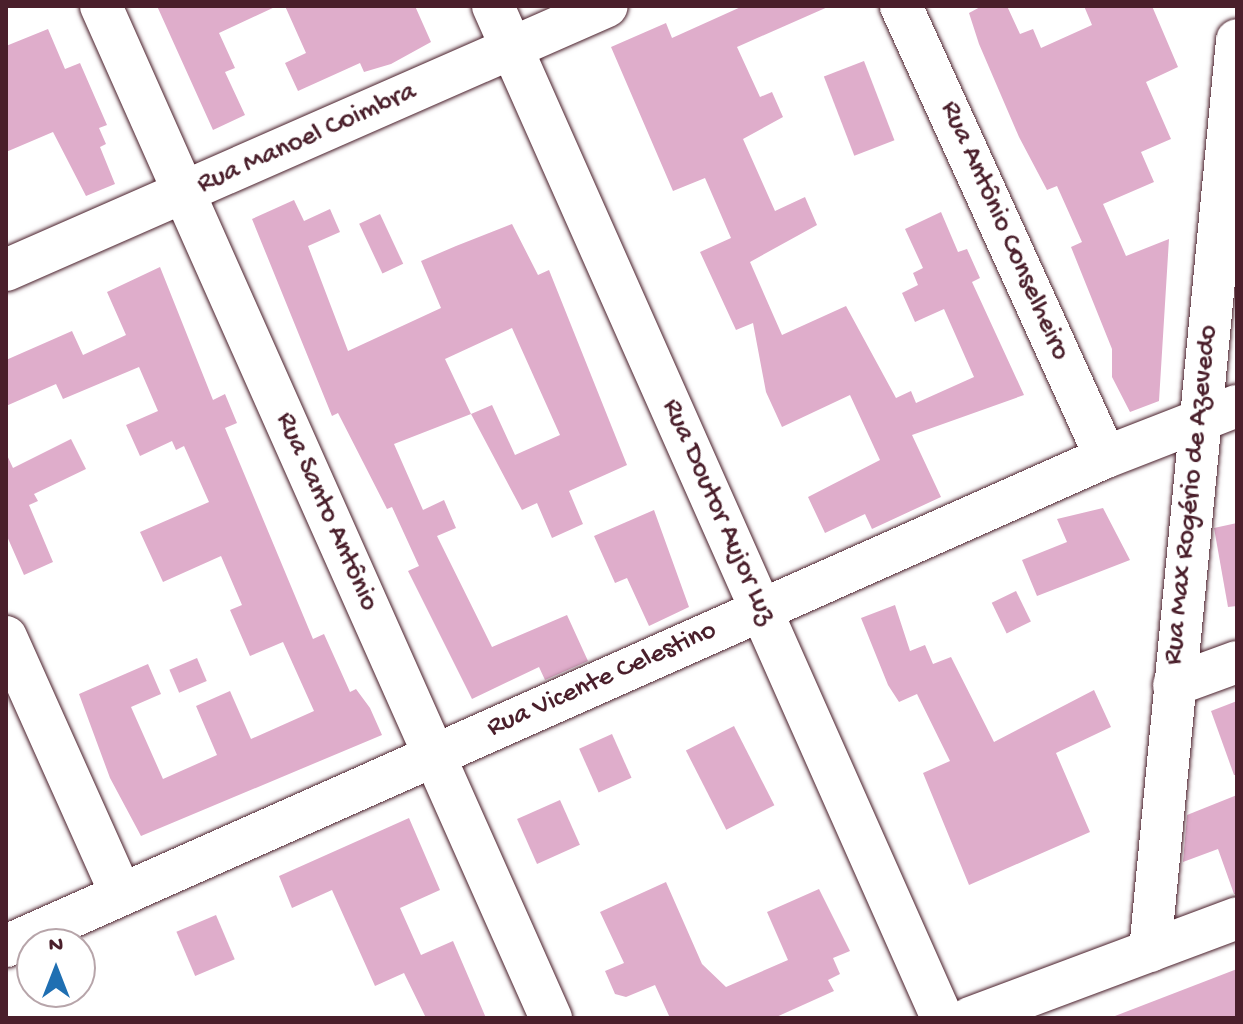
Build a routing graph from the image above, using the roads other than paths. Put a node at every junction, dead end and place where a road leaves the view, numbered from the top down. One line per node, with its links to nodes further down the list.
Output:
1 (101, 6): 7 (street, Rua Santo Antônio)
2 (493, 6): 6 (street, Rua Doutor Aujor Luz)
3 (607, 6): 6 (street, Rua Manoel Coimbra)
4 (901, 6): 10 (street, Rua Antônio Conselheiro)
5 (1237, 40): 9 (street, Rua Max Rogério de Azevedo)
6 (512, 49): 7 (street, Rua Manoel Coimbra); 11 (street, Rua Doutor Aujor Luz)
7 (184, 193): 8 (street, Rua Manoel Coimbra); 15 (street, Rua Santo Antônio)
8 (6, 270)
9 (1218, 413): 10 (street, Rua Vicente Celestino); 14 (street, Rua Max Rogério de Azevedo)
10 (1106, 457): 11 (street, Rua Vicente Celestino)
11 (761, 609): 15 (street, Rua Vicente Celestino); 21 (street, Rua Doutor Aujor Luz)
12 (6, 637): 16 (street)
13 (1237, 662): 14 (street)
14 (1174, 685): 19 (street, Rua Max Rogério de Azevedo)
15 (434, 755): 16 (street, Rua Vicente Celestino); 20 (street, Rua Santo Antônio)
16 (121, 894): 18 (street, Rua Vicente Celestino)
17 (1237, 918): 19 (street)
18 (6, 946)
19 (1150, 951): 22 (street)
20 (551, 1018)
21 (942, 1018)
22 (970, 1018)

